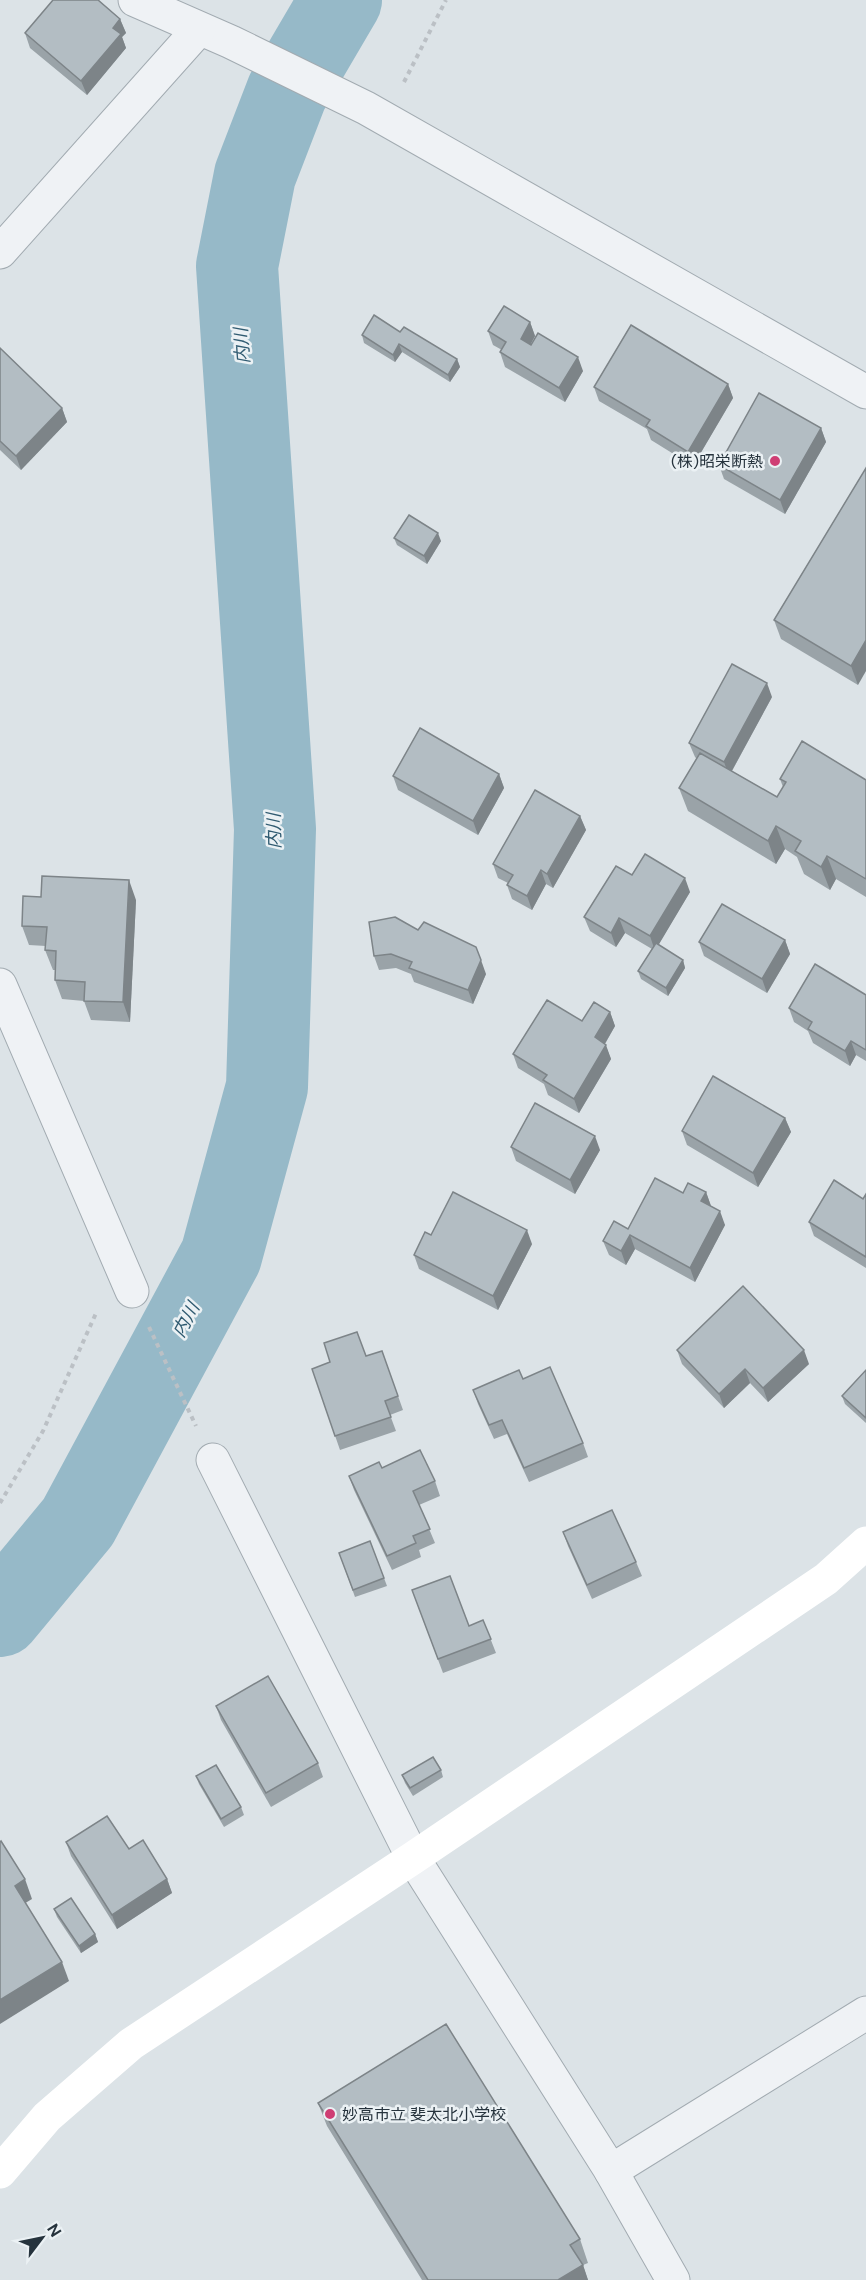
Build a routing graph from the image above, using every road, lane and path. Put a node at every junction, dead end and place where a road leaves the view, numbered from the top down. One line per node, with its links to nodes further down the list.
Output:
1 (135, 0): 3 (street)
2 (446, 0): 4 (path)
3 (199, 29): 4 (street); 5 (street)
4 (376, 113): 6 (street)
5 (0, 252)
6 (866, 392)
7 (0, 985): 8 (street)
8 (119, 1261): 9 (street); 11 (path)
9 (132, 1291): 10 (path)
10 (213, 1460): 13 (street)
11 (0, 1503)
12 (866, 1543): 13 (street)
13 (413, 1858): 15 (street); 16 (street)
14 (866, 2013): 15 (street)
15 (611, 2171): 17 (street)
16 (0, 2172)
17 (673, 2280)

